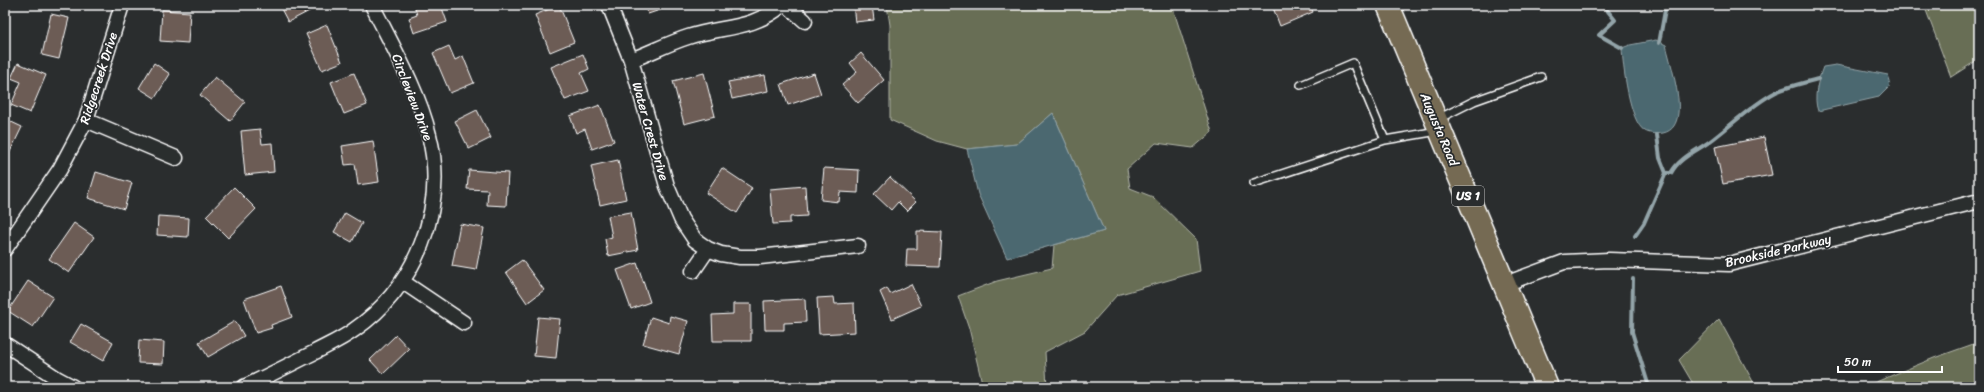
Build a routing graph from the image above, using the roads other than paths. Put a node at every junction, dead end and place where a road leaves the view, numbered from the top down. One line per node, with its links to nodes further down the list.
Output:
1 (122, 5): 11 (street, Ridgecreek Drive)
2 (372, 5): 21 (street, Circleview Drive)
3 (609, 5): 8 (street, Water Crest Drive)
4 (782, 5): 8 (street)
5 (787, 5): 7 (street)
6 (1388, 5): 12 (main road, Augusta Road / US 1)
7 (805, 21)
8 (631, 60): 19 (street, Water Crest Drive)
9 (1541, 77): 12 (lane)
10 (1301, 85): 13 (lane)
11 (86, 120): 14 (street); 18 (street, Ridgecreek Drive)
12 (1438, 125): 13 (lane); 22 (main road, Augusta Road / US 1)
13 (1385, 140): 15 (lane)
14 (176, 158)
15 (1254, 183)
16 (1979, 201): 22 (street, Brookside Parkway)
17 (858, 246): 19 (street, Water Crest Drive)
18 (5, 249)
19 (708, 249): 20 (street)
20 (694, 271)
21 (403, 282): 23 (street); 26 (street, Circleview Drive)
22 (1505, 284): 27 (main road, Augusta Road / US 1)
23 (464, 323)
24 (5, 344): 25 (street)
25 (73, 387)
26 (244, 387)
27 (1547, 387)

